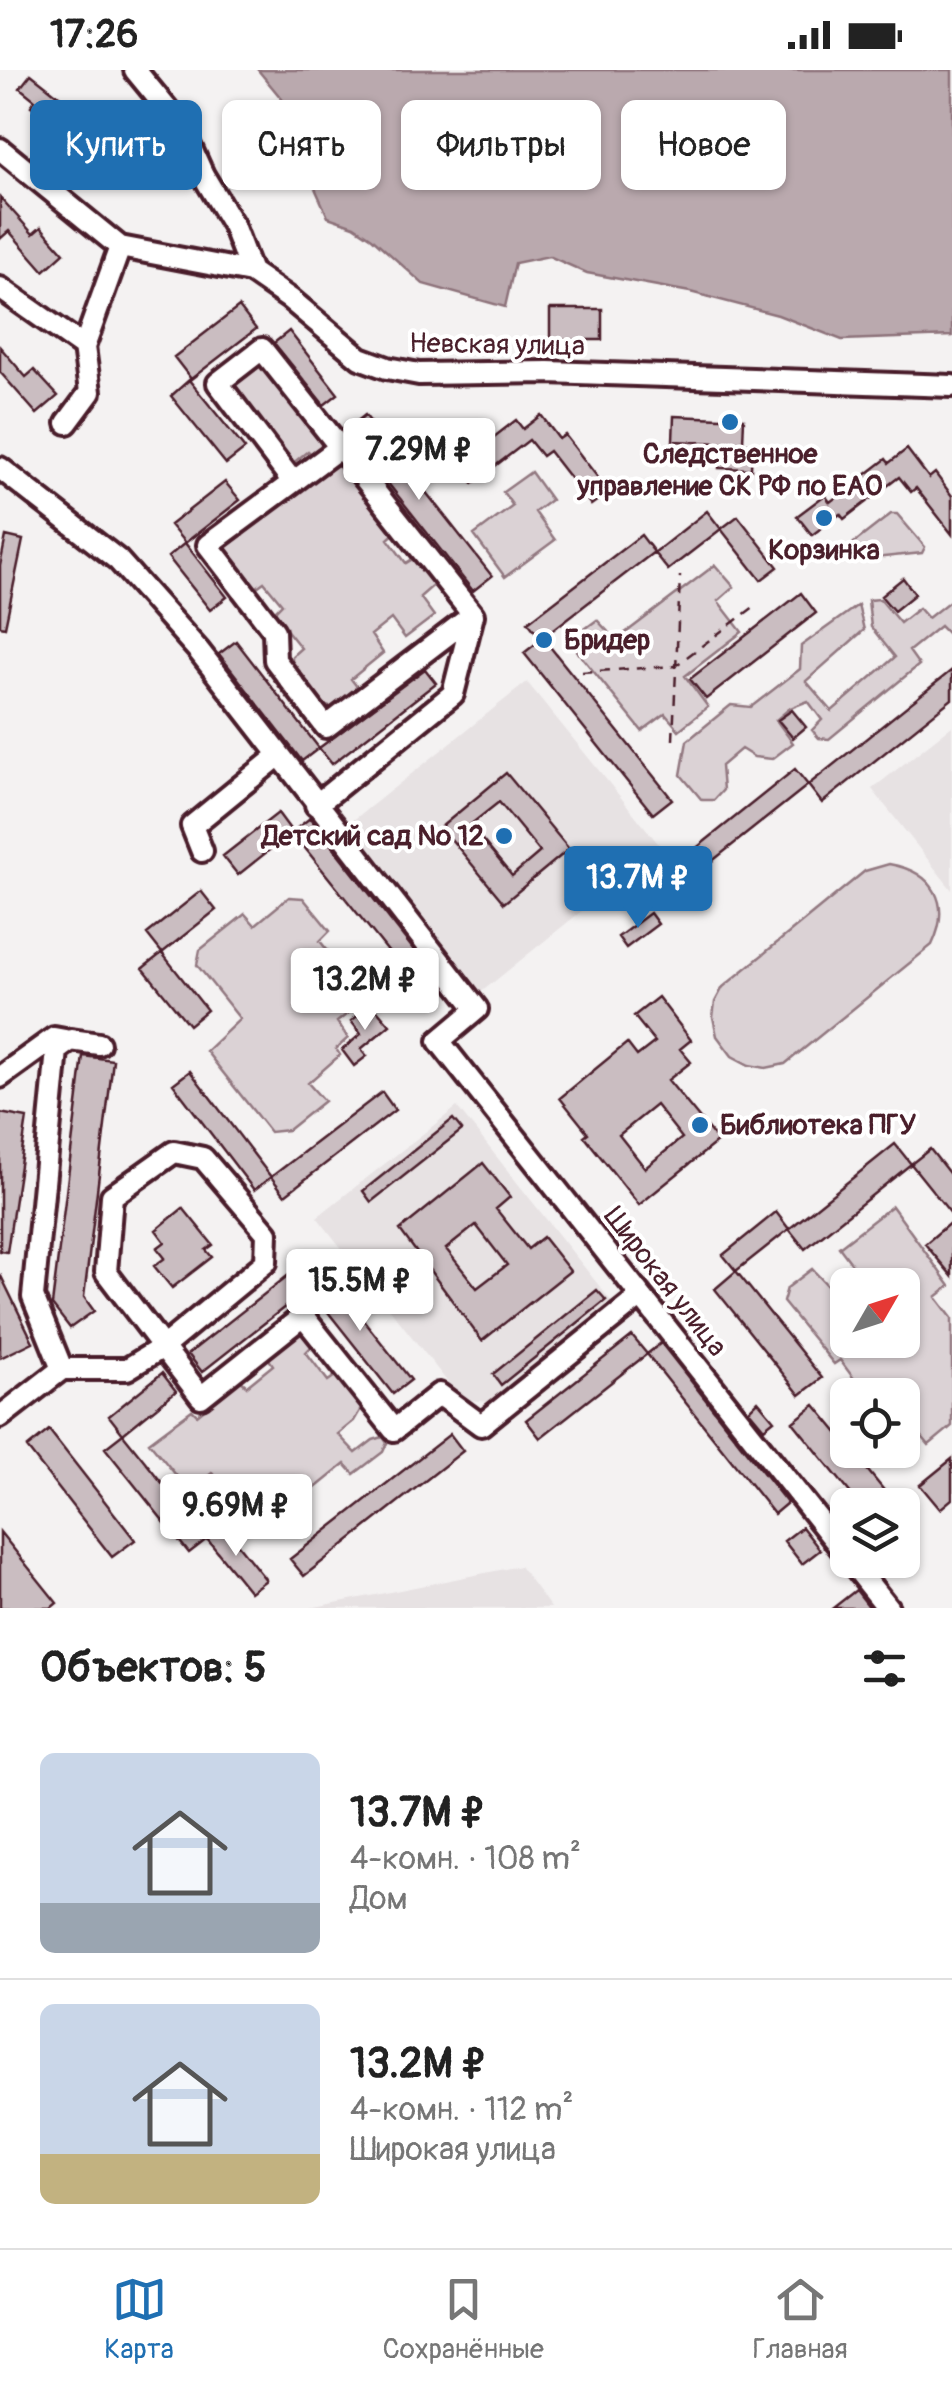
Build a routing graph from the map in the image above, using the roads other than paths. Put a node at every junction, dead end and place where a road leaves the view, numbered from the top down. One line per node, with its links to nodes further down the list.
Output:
1 (135, 70): 4 (street)
2 (0, 149): 3 (street)
3 (120, 248): 4 (street, Невская улица); 6 (street)
4 (251, 272): 7 (street, Невская улица)
5 (0, 288): 6 (street)
6 (84, 346): 8 (street)
7 (952, 386)
8 (68, 423)
9 (340, 448): 11 (street); 11 (street); 12 (street)
10 (0, 468): 13 (street)
11 (293, 482): 12 (street)
12 (473, 616): 14 (street)
13 (278, 756): 14 (street); 15 (street)
14 (316, 805): 19 (street, Широкая улица)
15 (202, 851)
16 (72, 1040): 17 (street); 18 (street); 21 (street)
17 (99, 1044)
18 (0, 1078)
19 (641, 1296): 20 (street); 23 (street, Широкая улица)
20 (163, 1347): 20 (street); 21 (street)
21 (62, 1369): 22 (street)
22 (0, 1417)
23 (830, 1534)
24 (865, 1578): 25 (street, Широкая улица)
25 (888, 1608)

